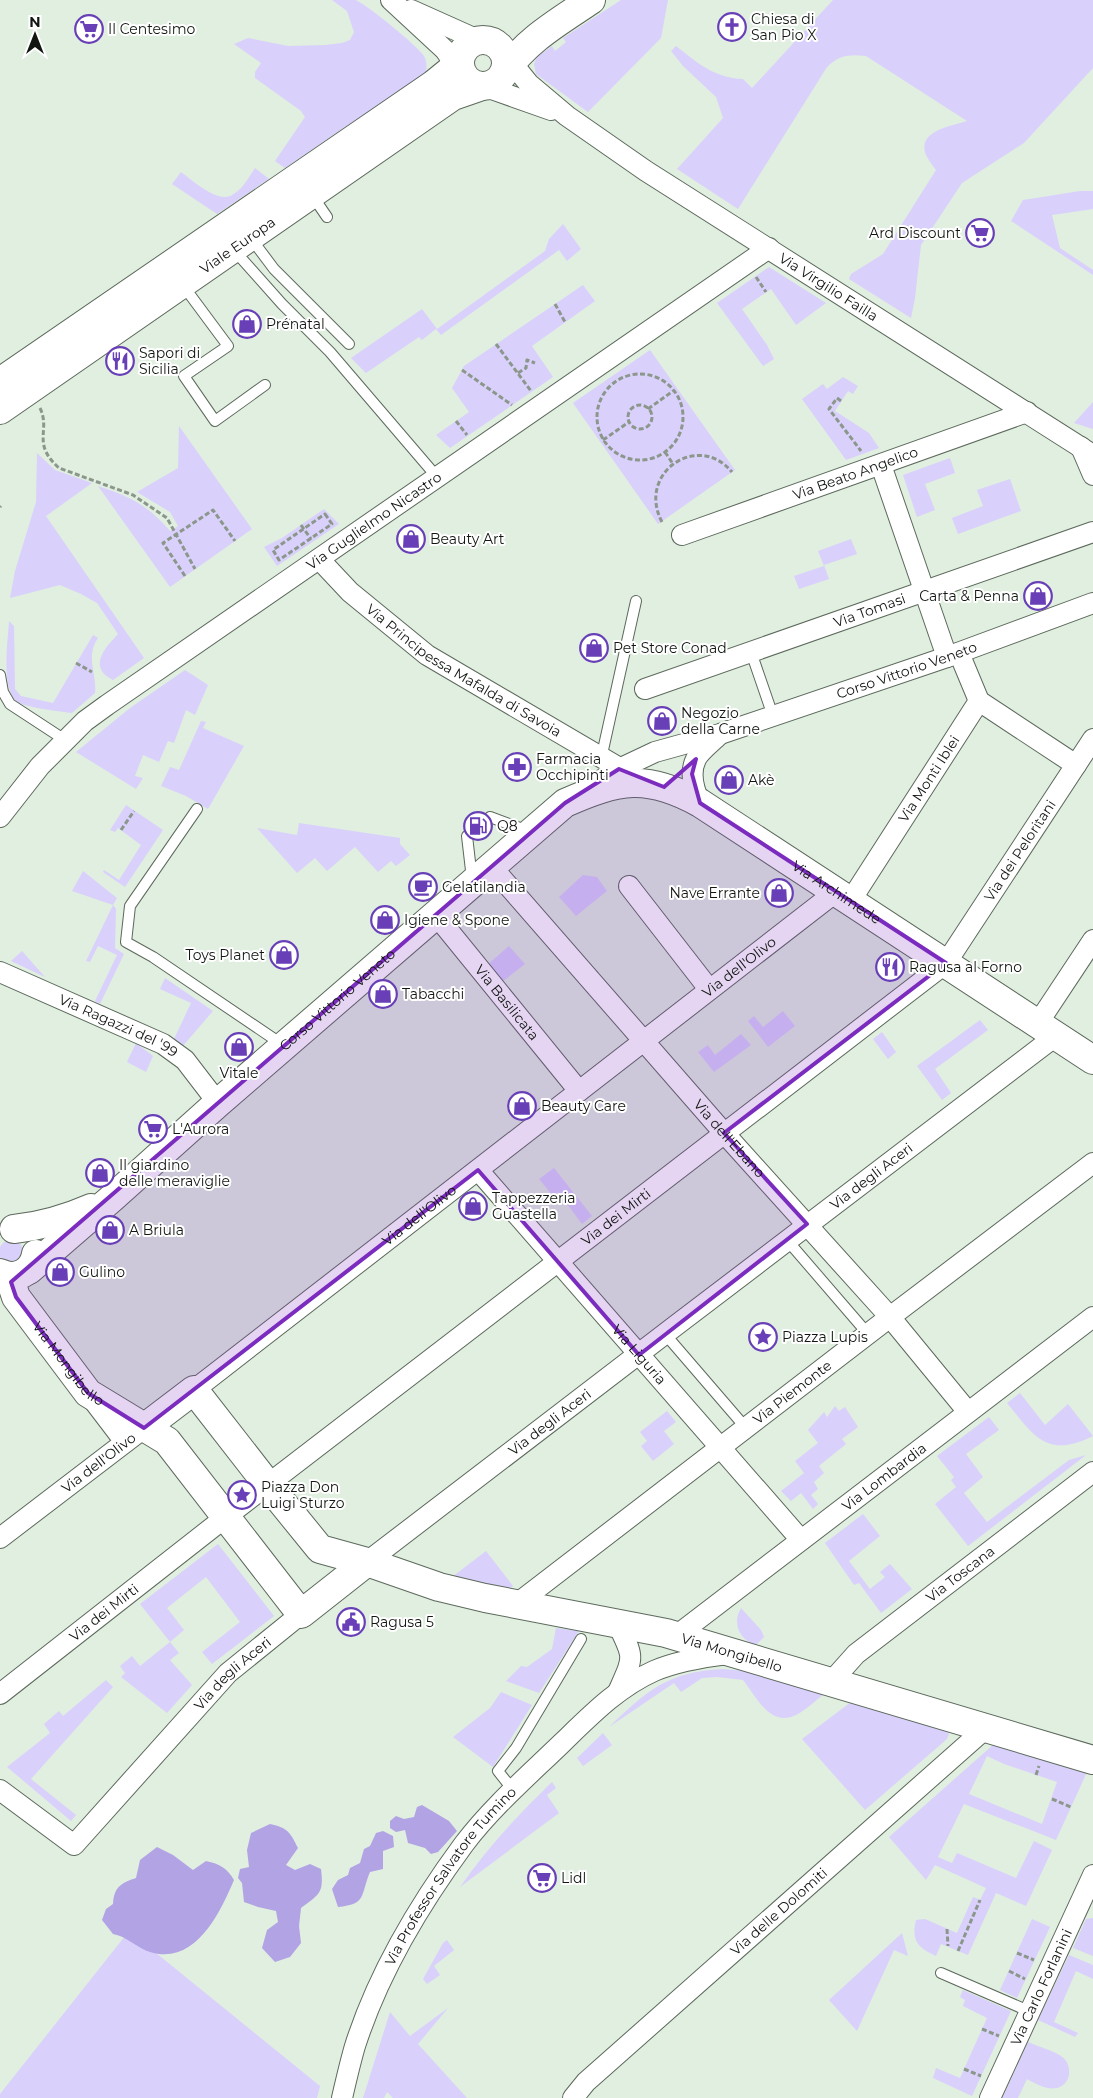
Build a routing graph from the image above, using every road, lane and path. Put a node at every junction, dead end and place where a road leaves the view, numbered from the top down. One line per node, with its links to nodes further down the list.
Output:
1 (560, 0): 4 (main road, Viale Europa)
2 (592, 0): 4 (main road, Viale Europa)
3 (392, 1): 4 (street); 4 (street)
4 (482, 64): 5 (street); 5 (street); 6 (main road, Viale Europa); 20 (main road, Viale Europa)
5 (567, 116): 9 (street, Via Virgilio Failla)
6 (311, 194): 7 (lane); 8 (main road, Viale Europa)
7 (327, 217)
8 (241, 243): 11 (main road, Viale Europa); 15 (lane); 41 (lane)
9 (769, 248): 29 (street, Via Virgilio Failla); 41 (street, Via Guglielmo Nicastro)
10 (755, 277): 12 (path)
11 (182, 284): 21 (lane); 28 (main road, Viale Europa)
12 (766, 292)
13 (555, 304): 14 (path)
14 (565, 322)
15 (349, 344)
16 (496, 344): 19 (path)
17 (535, 363): 19 (path)
18 (462, 370): 26 (path)
19 (518, 373): 23 (path)
20 (0, 382)
21 (265, 385)
22 (673, 391): 27 (path); 33 (path); 35 (path)
23 (532, 392)
24 (841, 401): 36 (path)
25 (38, 403): 46 (path)
26 (512, 405)
27 (648, 409): 31 (path); 31 (path)
28 (0, 410)
29 (1027, 412): 34 (street, Via Virgilio Failla); 38 (street, Via Beato Angelico)
30 (456, 421): 32 (path)
31 (629, 422): 33 (path)
32 (468, 436)
33 (603, 440): 35 (path)
34 (1087, 451): 40 (street)
35 (665, 452): 37 (path)
36 (863, 454)
37 (673, 464): 39 (path); 42 (path)
38 (881, 465): 47 (street, Via Beato Angelico); 52 (street)
39 (732, 472)
40 (1093, 475)
41 (437, 477): 49 (street, Via Guglielmo Nicastro)
42 (662, 522)
43 (301, 525): 44 (path)
44 (304, 529): 49 (path); 49 (path); 49 (path)
45 (1093, 532): 52 (street, Via Tomasi)
46 (177, 534): 48 (path); 50 (path); 51 (path)
47 (682, 535)
48 (235, 541)
49 (314, 546): 65 (street, Via Guglielmo Nicastro); 68 (street, Via Principessa Mafalda di Savoia)
50 (195, 569)
51 (185, 576)
52 (924, 591): 55 (street, Via Tomasi); 56 (street)
53 (636, 601): 68 (lane)
54 (1093, 603): 56 (street, Corso Vittorio Veneto)
55 (751, 652): 60 (street, Via Tomasi); 62 (lane)
56 (953, 655): 61 (street); 62 (street, Corso Vittorio Veneto)
57 (76, 663): 58 (path)
58 (92, 672)
59 (0, 675): 65 (lane)
60 (644, 689)
61 (979, 701): 69 (street); 81 (street, Via Monti Iblei)
62 (772, 716): 63 (street, Corso Vittorio Veneto)
63 (720, 734): 66 (street, Corso Vittorio Veneto); 67 (street)
64 (1093, 739): 69 (street, Via dei Peloritani)
65 (65, 740): 76 (street, Via Guglielmo Nicastro)
66 (655, 752): 70 (street, Corso Vittorio Veneto); 71 (street)
67 (696, 758): 71 (street); 73 (street)
68 (601, 759): 70 (street, Via Principessa Mafalda di Savoia)
69 (1076, 765): 84 (street, Via dei Peloritani)
70 (619, 769): 71 (street, Via Principessa Mafalda di Savoia); 72 (street, Corso Vittorio Veneto)
71 (655, 785): 72 (main road, Via Archimede); 73 (main road, Via Archimede)
72 (565, 803): 78 (main road, Corso Vittorio Veneto)
73 (700, 803): 81 (main road, Via Archimede)
74 (197, 809): 89 (lane)
75 (134, 811): 77 (path)
76 (0, 817)
77 (121, 830)
78 (531, 832): 79 (main road, Corso Vittorio Veneto); 79 (lane)
79 (482, 874): 82 (main road, Corso Vittorio Veneto); 88 (street, Via dell'Ebano)
80 (629, 886): 86 (street)
81 (844, 896): 84 (main road, Via Archimede); 86 (street, Via dell'Olivo)
82 (435, 914): 89 (main road, Corso Vittorio Veneto); 91 (street, Via Basilicata)
83 (1093, 940): 87 (street, Via degli Aceri)
84 (946, 963): 87 (main road, Via Archimede); 93 (street, Via dei Mirti)
85 (0, 972): 92 (street, Via Ragazzi del '99)
86 (709, 989): 88 (street, Via dell'Olivo)
87 (1048, 1029): 90 (main road, Via Archimede); 97 (street, Via degli Aceri)
88 (644, 1040): 91 (street, Via dell'Olivo); 93 (street, Via dell'Ebano)
89 (284, 1045): 92 (main road, Corso Vittorio Veneto)
90 (1093, 1060)
91 (578, 1091): 95 (street, Via dell'Olivo)
92 (218, 1103): 96 (main road, Corso Vittorio Veneto)
93 (724, 1133): 97 (street, Via dell'Ebano); 100 (street, Via dei Mirti)
94 (1093, 1163): 102 (street, Via Piemonte)
95 (478, 1170): 100 (street, Via Liguria); 107 (street, Via dell'Olivo)
96 (111, 1199): 98 (main road, Corso Vittorio Veneto); 101 (main road, Corso Vittorio Veneto)
97 (807, 1224): 99 (street, Via degli Aceri); 102 (street, Via dell'Ebano)
98 (6, 1229): 101 (main road)
99 (787, 1240): 104 (street, Via degli Aceri); 105 (lane)
100 (558, 1261): 106 (street, Via Liguria); 113 (street, Via dei Mirti)
101 (12, 1279): 110 (main road, Via Mongibello)
102 (890, 1317): 105 (street, Via Piemonte); 108 (street, Via dell'Ebano)
103 (1093, 1317): 108 (street, Via Lombardia)
104 (665, 1334): 106 (street, Via degli Aceri); 109 (lane)
105 (868, 1334): 109 (street, Via Piemonte)
106 (639, 1355): 111 (street, Via Liguria); 118 (street, Via degli Aceri)
107 (194, 1390): 110 (main road, Via dell'Olivo); 113 (main road)
108 (968, 1412): 116 (street, Via Lombardia)
109 (746, 1428): 111 (street, Via Piemonte)
110 (135, 1435): 114 (main road, Via Mongibello); 115 (street, Via dell'Olivo)
111 (721, 1448): 116 (street, Via Liguria); 120 (street, Via Piemonte)
112 (1093, 1472): 128 (street, Via Toscana)
113 (276, 1478): 114 (street, Via dei Mirti); 117 (main road)
114 (217, 1524): 121 (main road, Via Mongibello); 130 (street, Via dei Mirti)
115 (0, 1538)
116 (801, 1540): 123 (street, Via Lombardia)
117 (320, 1549): 118 (main road, Via Mongibello); 119 (main road)
118 (367, 1562): 119 (main road, Via degli Aceri); 120 (main road, Via Mongibello)
119 (344, 1580): 121 (main road, Via degli Aceri)
120 (518, 1603): 122 (main road, Via Mongibello)
121 (301, 1614): 133 (street, Via degli Aceri)
122 (617, 1623): 123 (main road, Via Mongibello); 126 (street)
123 (666, 1633): 125 (main road, Via Mongibello); 126 (street, Via Lombardia); 127 (street)
124 (581, 1640): 134 (lane)
125 (734, 1653): 127 (street); 128 (main road, Via Mongibello)
126 (632, 1655): 129 (street)
127 (653, 1671): 129 (street)
128 (831, 1682): 131 (main road, Via Mongibello)
129 (618, 1692): 134 (street, Via Professor Salvatore Tumino)
130 (0, 1694)
131 (986, 1728): 132 (main road, Via Mongibello); 153 (street, Via delle Dolomiti)
132 (1093, 1760)
133 (0, 1790)
134 (514, 1790): 152 (street, Via Professor Salvatore Tumino)
135 (1052, 1799): 136 (path)
136 (1071, 1808)
137 (1093, 1875): 147 (street, Via Carlo Forlanini)
138 (980, 1900): 141 (path)
139 (947, 1929): 140 (path)
140 (948, 1946)
141 (958, 1951)
142 (1017, 1953): 143 (path)
143 (1035, 1960)
144 (1009, 1971): 146 (path)
145 (942, 1972): 147 (lane)
146 (1026, 1979)
147 (1031, 2012): 154 (street, Via Carlo Forlanini)
148 (982, 2029): 149 (path)
149 (1000, 2036)
150 (964, 2069): 151 (path)
151 (981, 2076)
152 (342, 2098)
153 (573, 2098)
154 (990, 2098)

